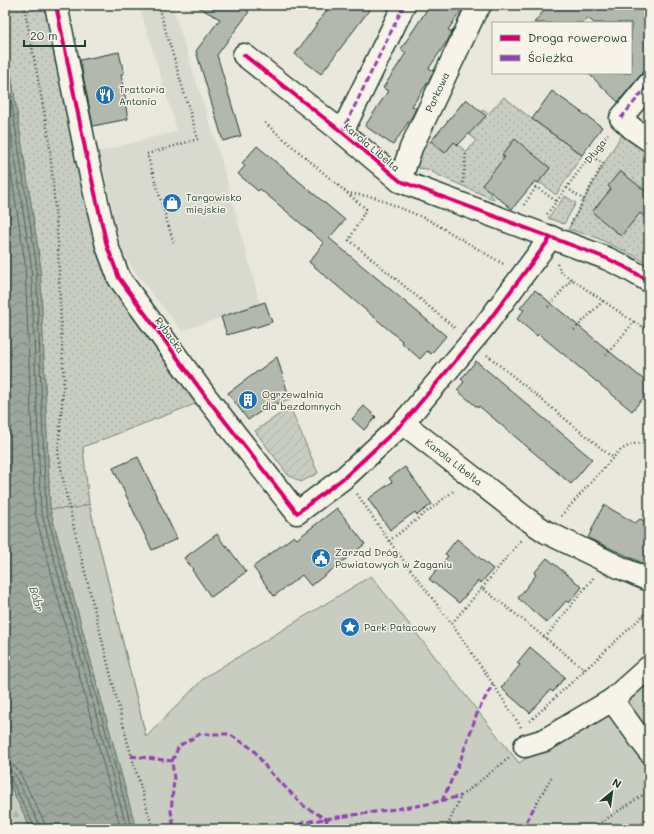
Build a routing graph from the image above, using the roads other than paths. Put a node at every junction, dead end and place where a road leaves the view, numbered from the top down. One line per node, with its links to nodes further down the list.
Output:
1 (56, 5): 11 (street, Rybacka)
2 (404, 5): 6 (street)
3 (480, 5): 8 (street, Parkowa)
4 (244, 55): 6 (street, Karola Libelta)
5 (649, 84): 7 (street)
6 (342, 132): 8 (street, Karola Libelta)
7 (649, 140)
8 (400, 181): 9 (street, Karola Libelta)
9 (554, 229): 10 (street, Karola Libelta); 11 (street)
10 (649, 281)
11 (403, 423): 12 (street, Karola Libelta)
12 (649, 580)
13 (649, 667): 14 (street)
14 (612, 700): 15 (street); 16 (street)
15 (523, 737)
16 (649, 751)

